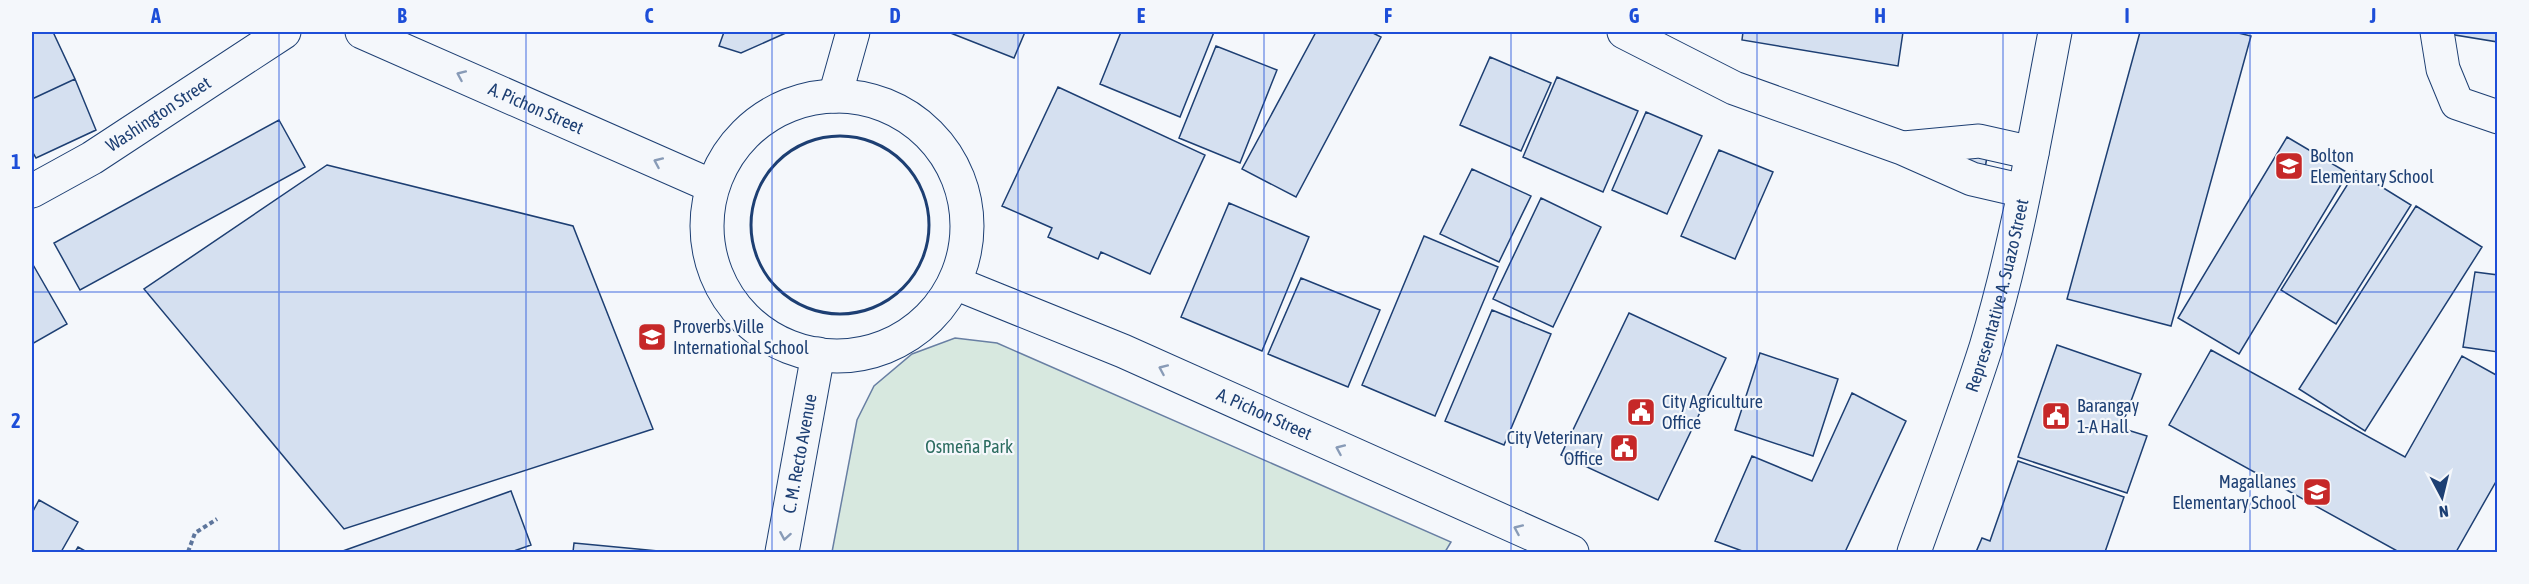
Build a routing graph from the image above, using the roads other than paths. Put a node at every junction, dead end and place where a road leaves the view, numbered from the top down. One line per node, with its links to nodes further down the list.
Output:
1 (284, 32): 12 (main road, Washington Street)
2 (362, 32): 11 (main road, A. Pichon Street, one-way to 2)
3 (853, 32): 7 (main road)
4 (1624, 32): 9 (main road)
5 (2055, 32): 10 (main road, Representative A. Suazo Street)
6 (2437, 32): 8 (main road)
7 (835, 96): 11 (main road); 14 (main road)
8 (2498, 117)
9 (1902, 148): 10 (main road); 13 (main road)
10 (2032, 153): 13 (main road, Representative A. Suazo Street)
11 (712, 186): 15 (main road)
12 (32, 191)
13 (2024, 191): 18 (main road, Representative A. Suazo Street)
14 (954, 283): 15 (main road); 17 (main road, A. Pichon Street, one-way to 14)
15 (818, 354): 16 (main road, C. M. Recto Avenue, one-way to 16)
16 (782, 552)
17 (1572, 552)
18 (1914, 552)

